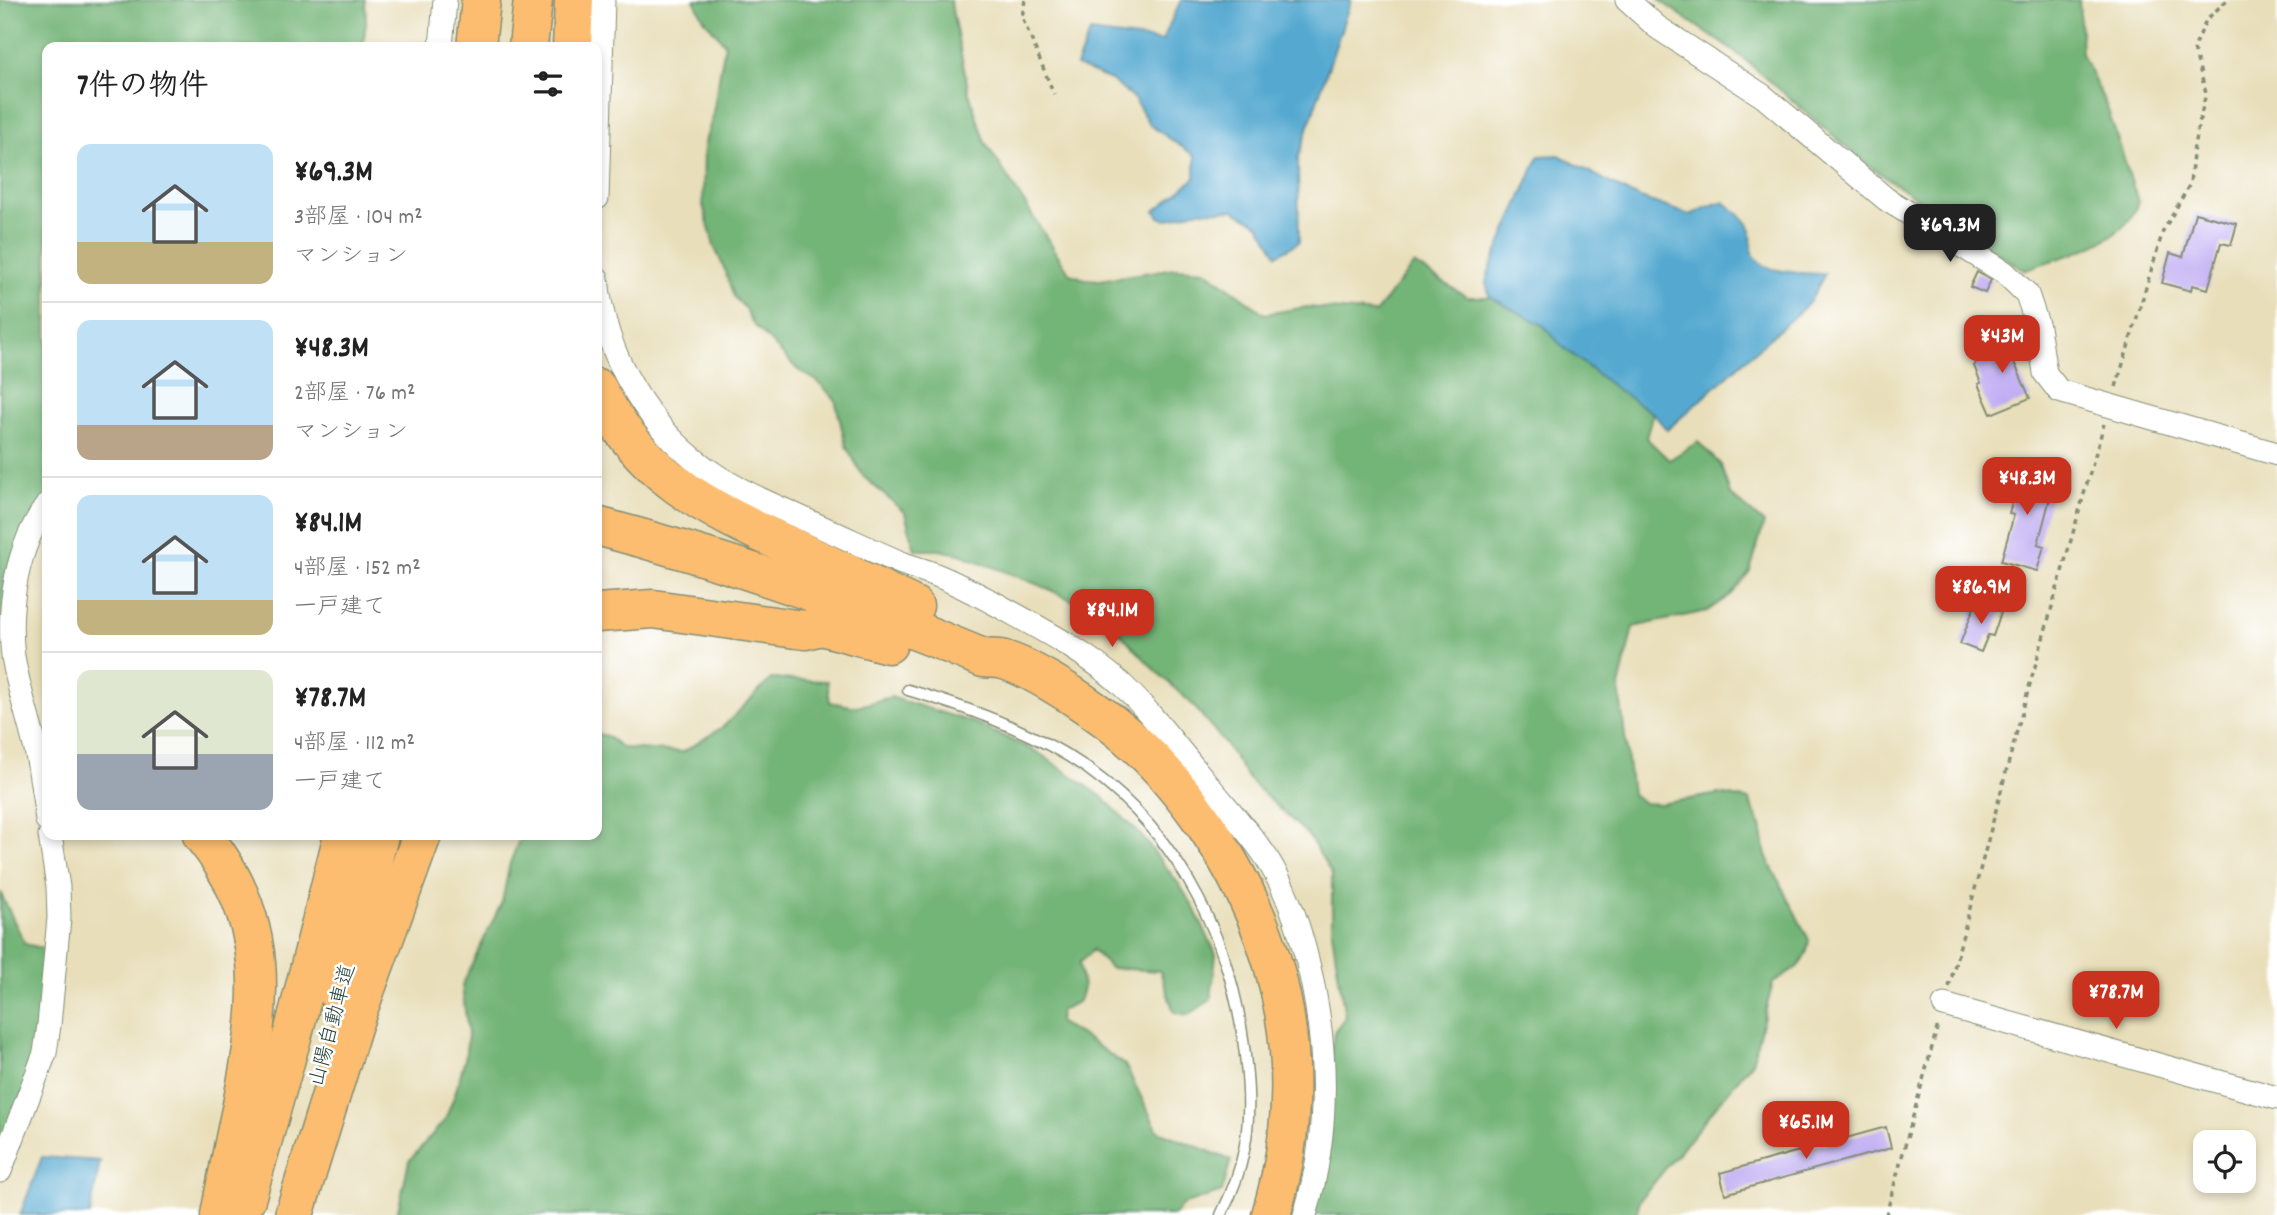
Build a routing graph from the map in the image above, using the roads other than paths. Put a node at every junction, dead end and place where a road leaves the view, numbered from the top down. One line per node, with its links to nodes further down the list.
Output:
1 (445, 0): 8 (street)
2 (481, 0): 9 (highway)
3 (498, 0): 10 (highway)
4 (533, 0): 11 (highway)
5 (574, 0): 12 (highway)
6 (603, 0): 13 (street)
7 (1627, 0): 16 (street)
8 (441, 42)
9 (477, 42)
10 (494, 42)
11 (529, 42)
12 (572, 42)
13 (602, 42)
14 (602, 307): 40 (street)
15 (602, 397): 22 (highway)
16 (2277, 454)
17 (42, 514): 24 (street)
18 (602, 527): 22 (highway)
19 (602, 545): 21 (highway)
20 (602, 613): 21 (highway)
21 (821, 626): 38 (highway)
22 (1003, 660): 39 (highway)
23 (908, 690): 37 (lane)
24 (42, 786)
25 (51, 840): 32 (street)
26 (205, 840): 33 (highway)
27 (342, 840): 34 (highway, 山陽自動車道)
28 (378, 840): 35 (highway, 山陽自動車道)
29 (420, 840): 36 (highway)
30 (1944, 1006): 31 (street)
31 (2277, 1098)
32 (0, 1171)
33 (220, 1215)
34 (242, 1215)
35 (278, 1215)
36 (294, 1215)
37 (1222, 1215)
38 (1252, 1215)
39 (1271, 1215)
40 (1305, 1215)

